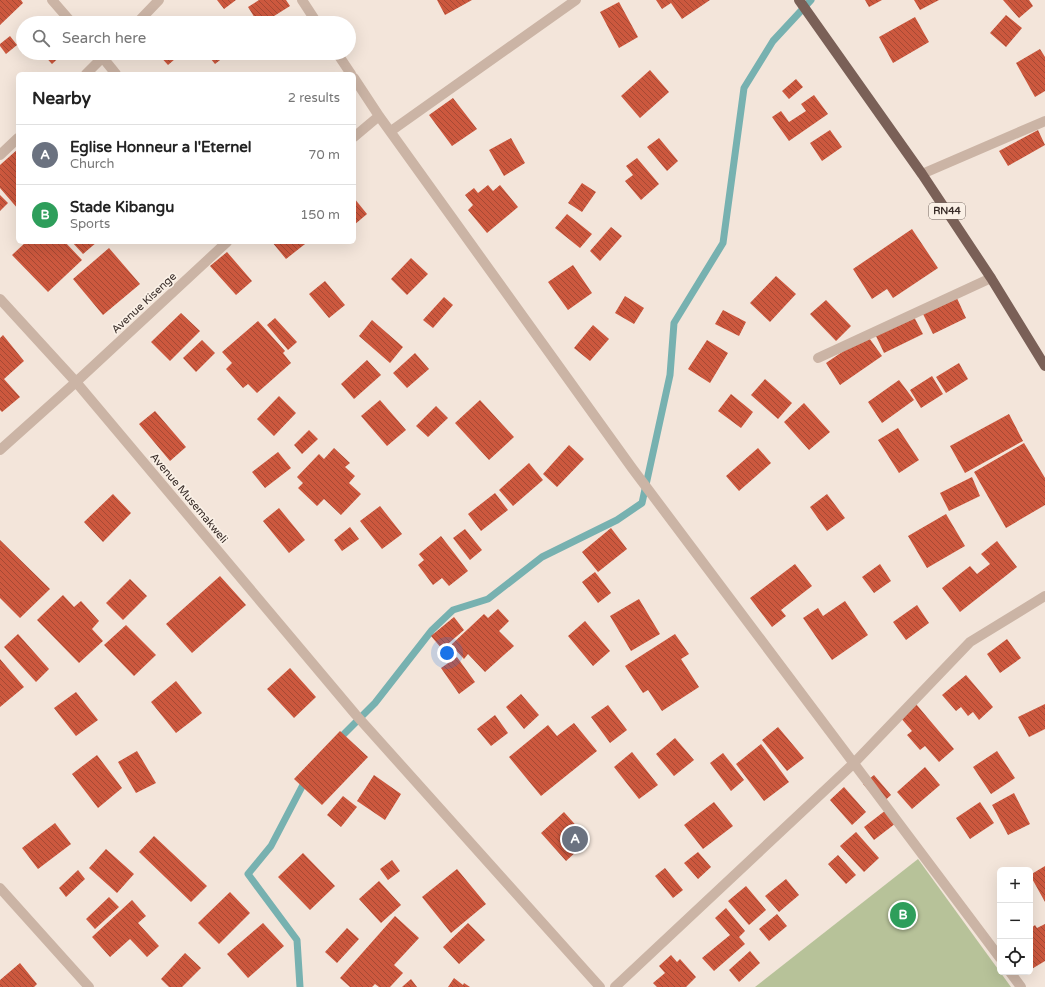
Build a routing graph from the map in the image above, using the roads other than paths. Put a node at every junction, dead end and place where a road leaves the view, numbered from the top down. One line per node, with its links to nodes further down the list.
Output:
1 (52, 0): 6 (street)
2 (159, 0): 7 (street)
3 (302, 0): 8 (street)
4 (576, 0): 18 (street)
5 (800, 0): 22 (main road, RN44)
6 (66, 16)
7 (144, 16)
8 (313, 16)
9 (98, 60): 12 (street)
10 (107, 60): 13 (street)
11 (343, 60): 14 (street)
12 (88, 72)
13 (115, 72)
14 (351, 72)
15 (356, 81): 16 (street)
16 (379, 116): 18 (street); 19 (street)
17 (1045, 121): 22 (street)
18 (391, 131): 31 (street)
19 (356, 135)
20 (16, 140): 21 (street)
21 (0, 155)
22 (922, 174): 24 (main road, RN44)
23 (225, 244): 28 (street, Avenue Kisenge)
24 (991, 278): 26 (street); 27 (main road, RN44)
25 (0, 299): 28 (street, Avenue Musemakweli)
26 (818, 358)
27 (1045, 366)
28 (76, 382): 29 (street, Avenue Kisenge); 36 (street, Avenue Musemakweli)
29 (0, 450)
30 (1045, 596): 31 (street)
31 (854, 763): 33 (street); 37 (street)
32 (0, 888): 35 (street)
33 (997, 954)
34 (1012, 975): 38 (street)
35 (89, 987)
36 (600, 987)
37 (615, 987)
38 (1022, 987)

